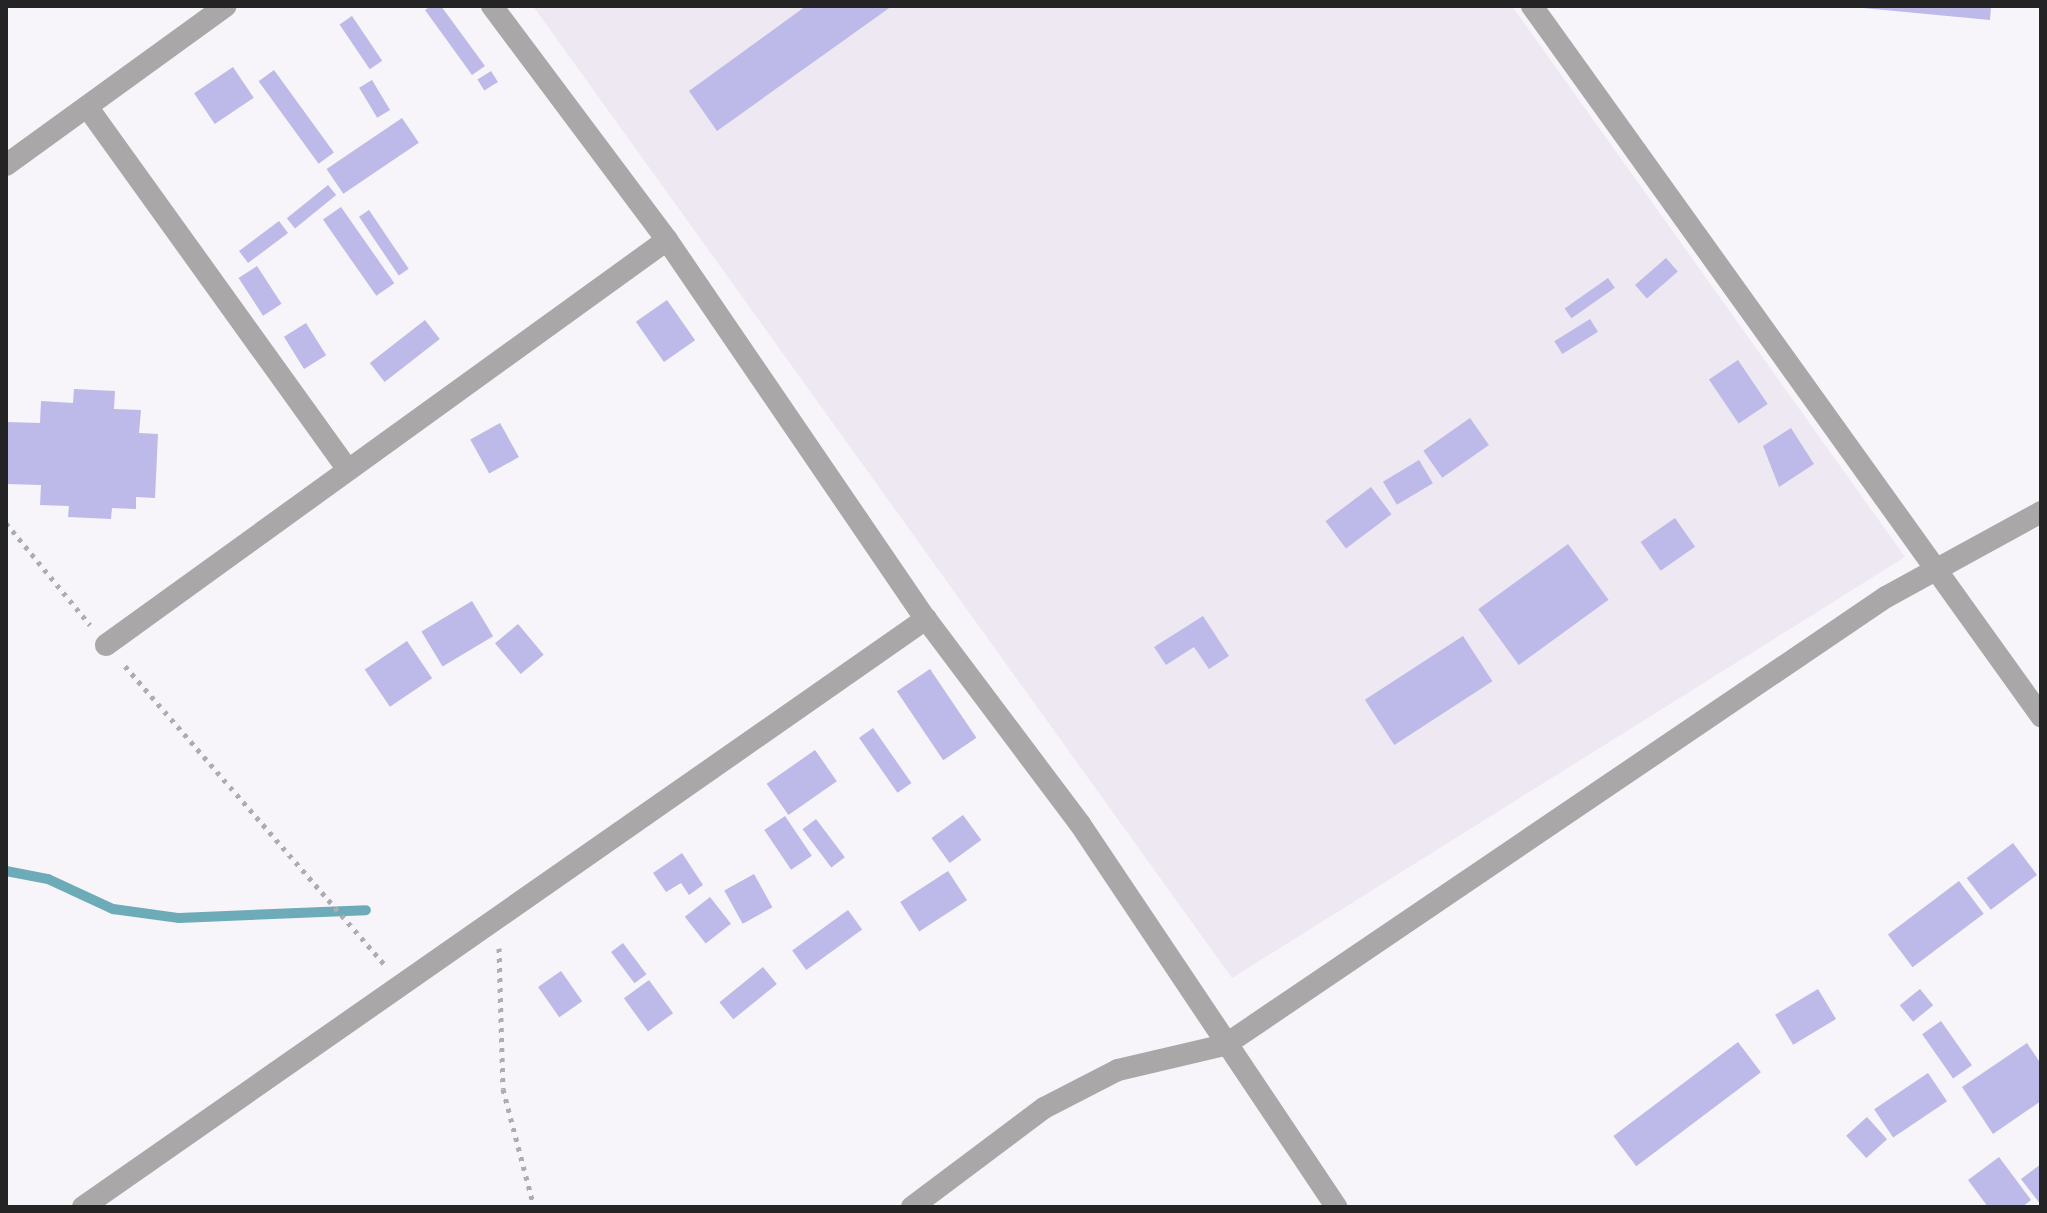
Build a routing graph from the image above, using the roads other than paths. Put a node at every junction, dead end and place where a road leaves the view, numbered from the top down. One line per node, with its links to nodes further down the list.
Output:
1 (226, 6): 4 (street)
2 (492, 6): 6 (street)
3 (1532, 6): 9 (street)
4 (88, 108): 5 (street); 7 (street)
5 (6, 165)
6 (667, 240): 7 (street); 10 (street)
7 (347, 469): 11 (street)
8 (2041, 512): 9 (street)
9 (1935, 568): 12 (street); 13 (street)
10 (926, 619): 13 (street); 14 (street)
11 (106, 645)
12 (2041, 716)
13 (1225, 1045): 15 (street); 16 (street)
14 (83, 1207)
15 (912, 1207)
16 (1336, 1207)

